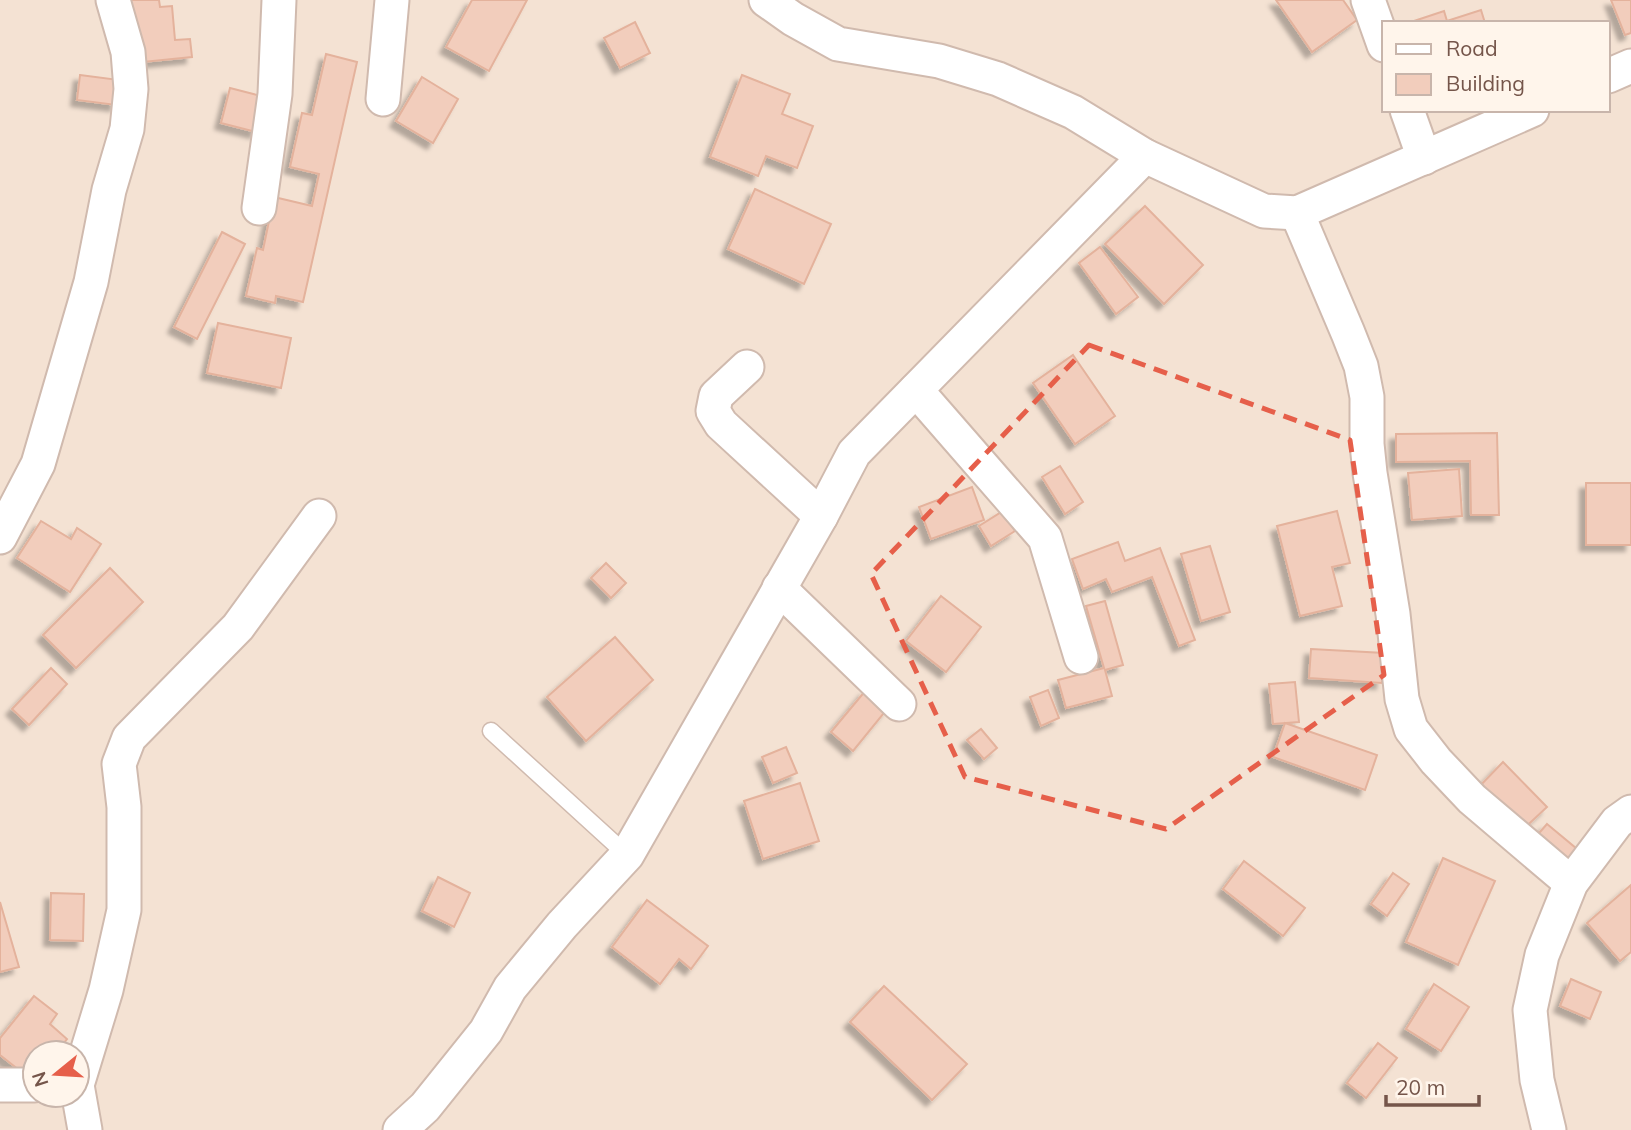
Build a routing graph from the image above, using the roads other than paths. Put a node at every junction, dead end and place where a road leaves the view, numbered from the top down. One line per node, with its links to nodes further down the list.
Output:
1 (113, 0): 20 (street)
2 (279, 0): 14 (street)
3 (392, 0): 9 (street)
4 (1368, 0): 6 (street)
5 (787, 6): 12 (street)
6 (1382, 39)
7 (1631, 66): 8 (street)
8 (1610, 75)
9 (383, 99)
10 (1409, 112): 13 (street)
11 (1528, 112): 13 (street)
12 (1145, 156): 15 (street); 17 (street)
13 (1424, 158): 15 (street)
14 (259, 208)
15 (1297, 213): 27 (street)
16 (747, 367): 19 (street)
17 (916, 390): 19 (street); 22 (street)
18 (319, 516): 28 (street)
19 (821, 516): 21 (street)
20 (0, 537)
21 (779, 588): 23 (street); 26 (street)
22 (1081, 657)
23 (899, 704)
24 (491, 731): 26 (lane)
25 (1631, 812): 27 (street)
26 (627, 855): 33 (street)
27 (1571, 883): 34 (street)
28 (91, 1039)
29 (0, 1085): 30 (street)
30 (21, 1085)
31 (81, 1109): 32 (street)
32 (85, 1130)
33 (400, 1130)
34 (1549, 1130)

